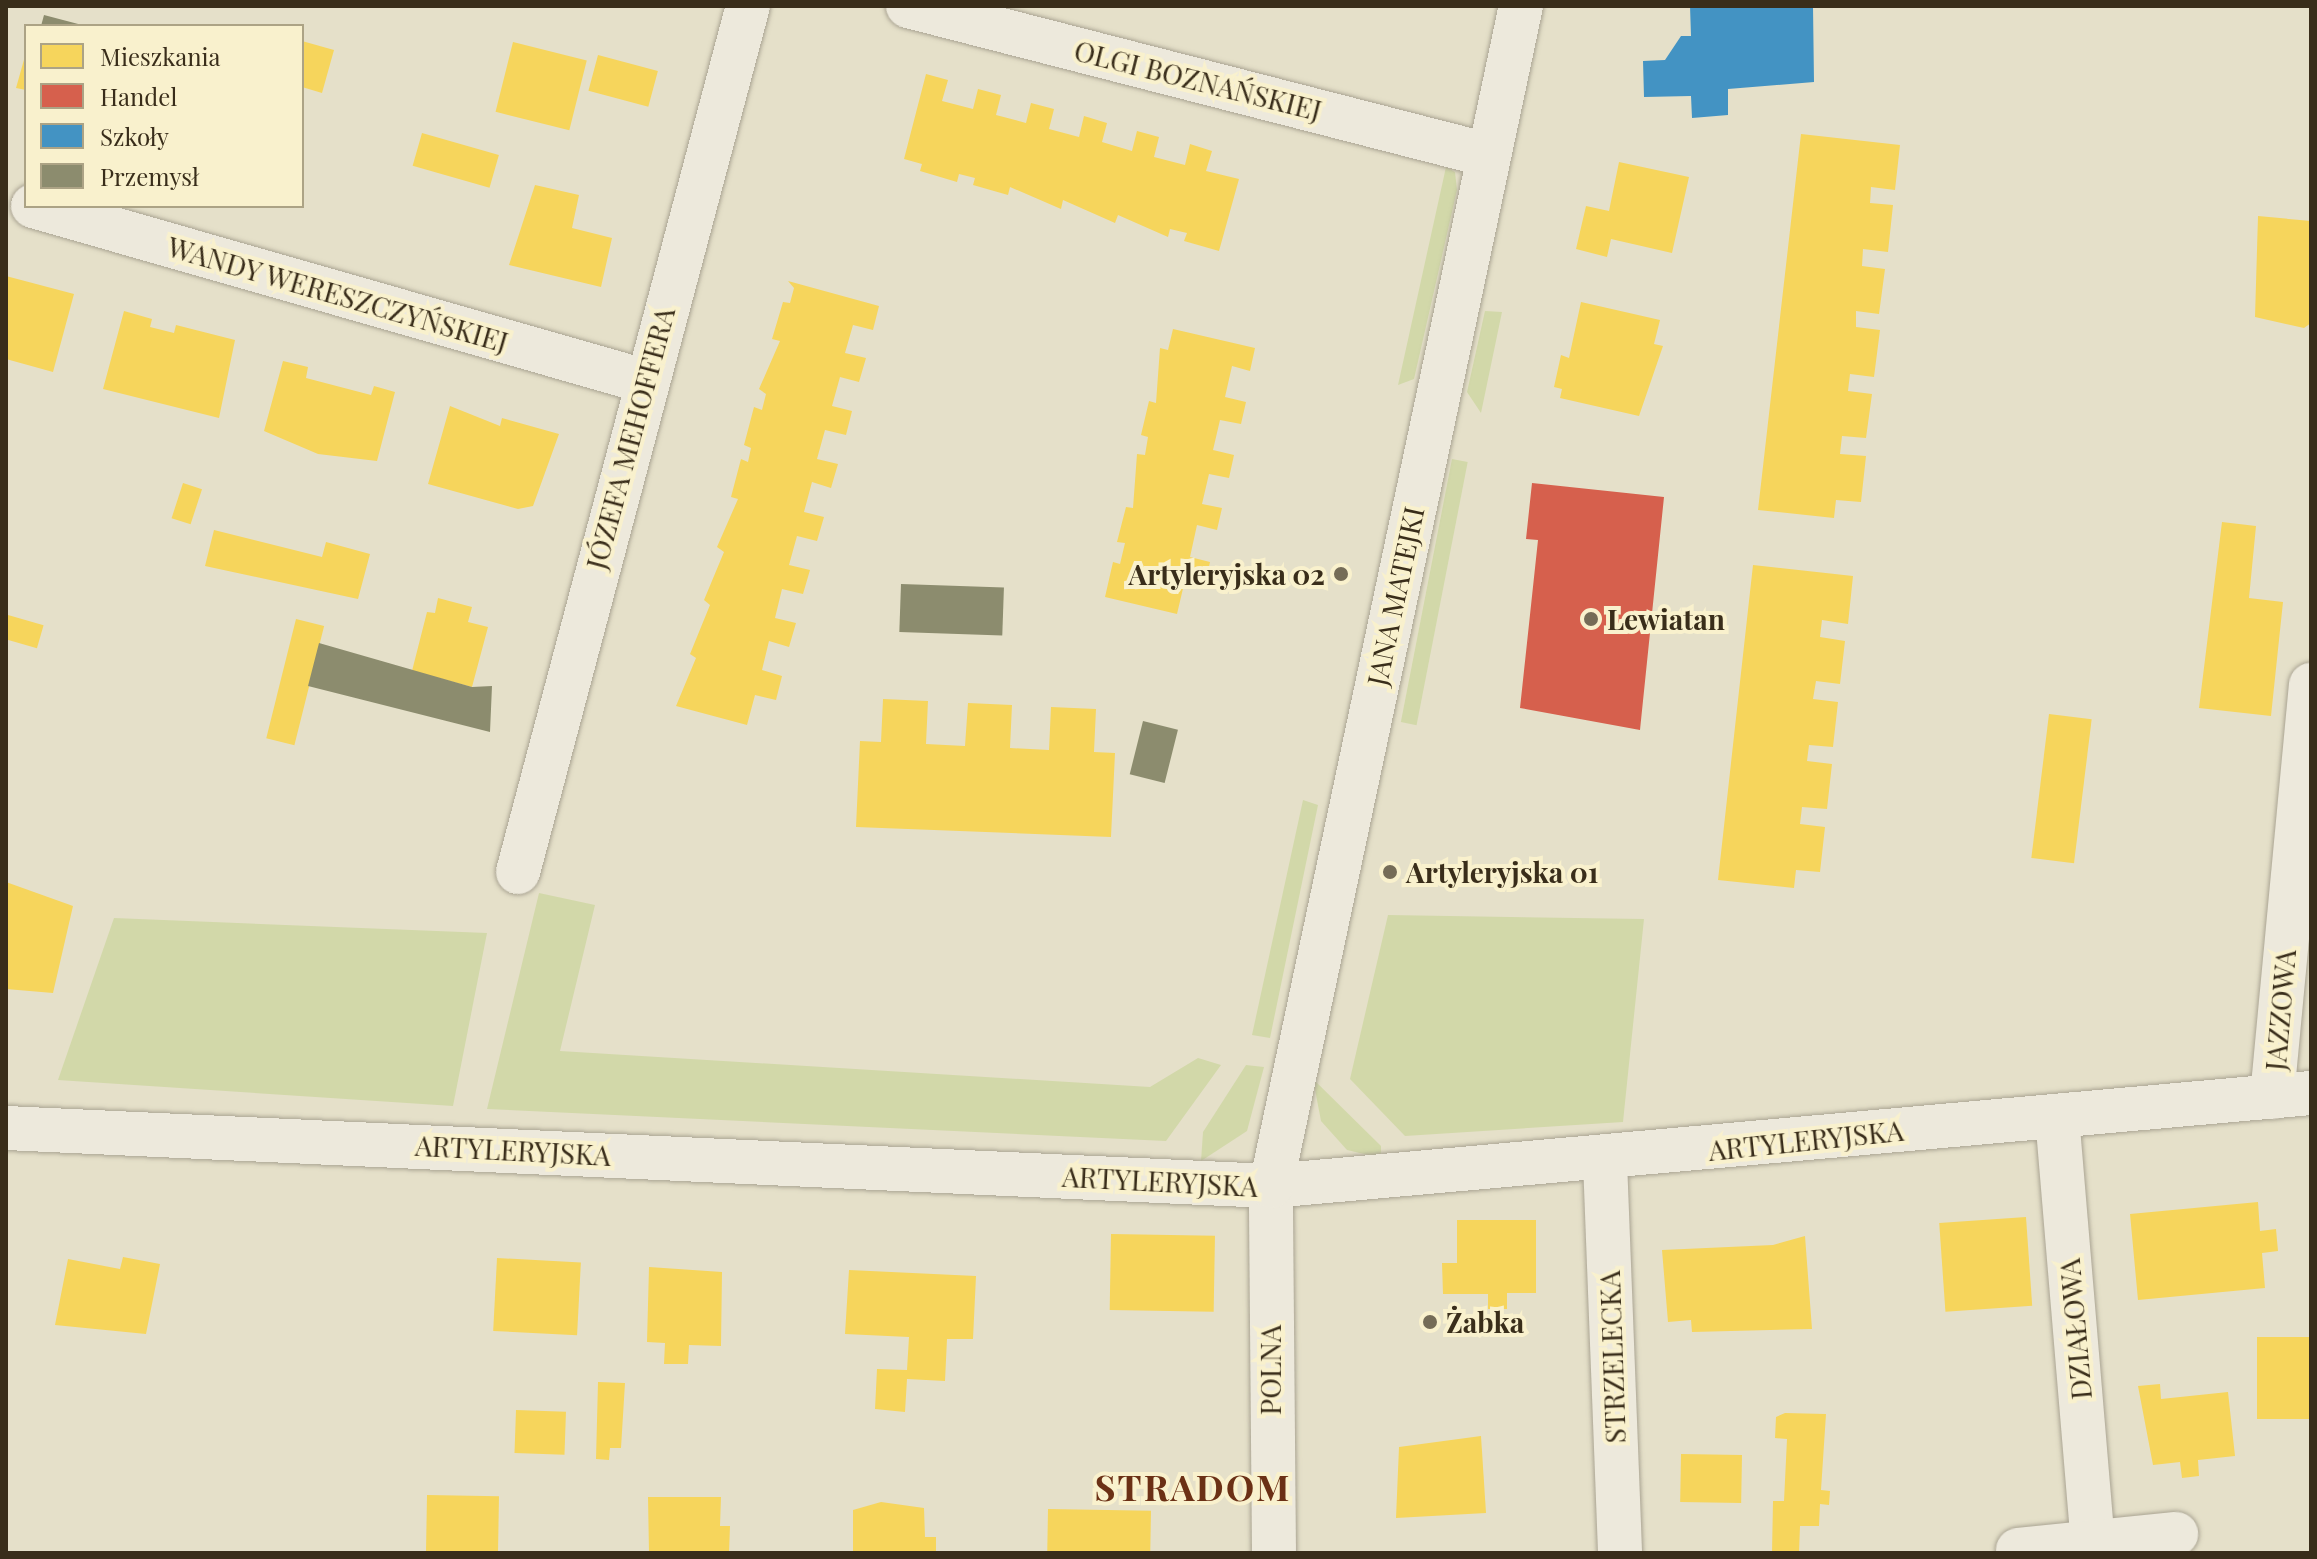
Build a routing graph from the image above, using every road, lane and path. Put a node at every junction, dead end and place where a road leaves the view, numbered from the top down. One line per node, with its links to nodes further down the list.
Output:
1 (748, 6): 6 (street, JÓZEFA MEHOFFERA)
2 (908, 6): 4 (street, OLGI BOZNAŃSKIEJ)
3 (1521, 6): 4 (street, JANA MATEJKI)
4 (1488, 155): 13 (street, JANA MATEJKI)
5 (40, 208): 6 (street, WANDY WERESZCZYŃSKIEJ)
6 (644, 381): 8 (street, JÓZEFA MEHOFFERA)
7 (2311, 685): 9 (street, JAZZOWA)
8 (518, 872)
9 (2291, 1095): 10 (street, ARTYLERYJSKA)
10 (2057, 1116): 12 (street, ARTYLERYJSKA); 15 (street, DZIAŁOWA)
11 (6, 1128): 13 (street, ARTYLERYJSKA)
12 (1605, 1161): 13 (street, ARTYLERYJSKA); 18 (street, STRZELECKA)
13 (1271, 1186): 17 (street, POLNA)
14 (2176, 1534): 15 (street)
15 (2093, 1542): 16 (street)
16 (2018, 1550)
17 (1274, 1553)
18 (1620, 1553)

